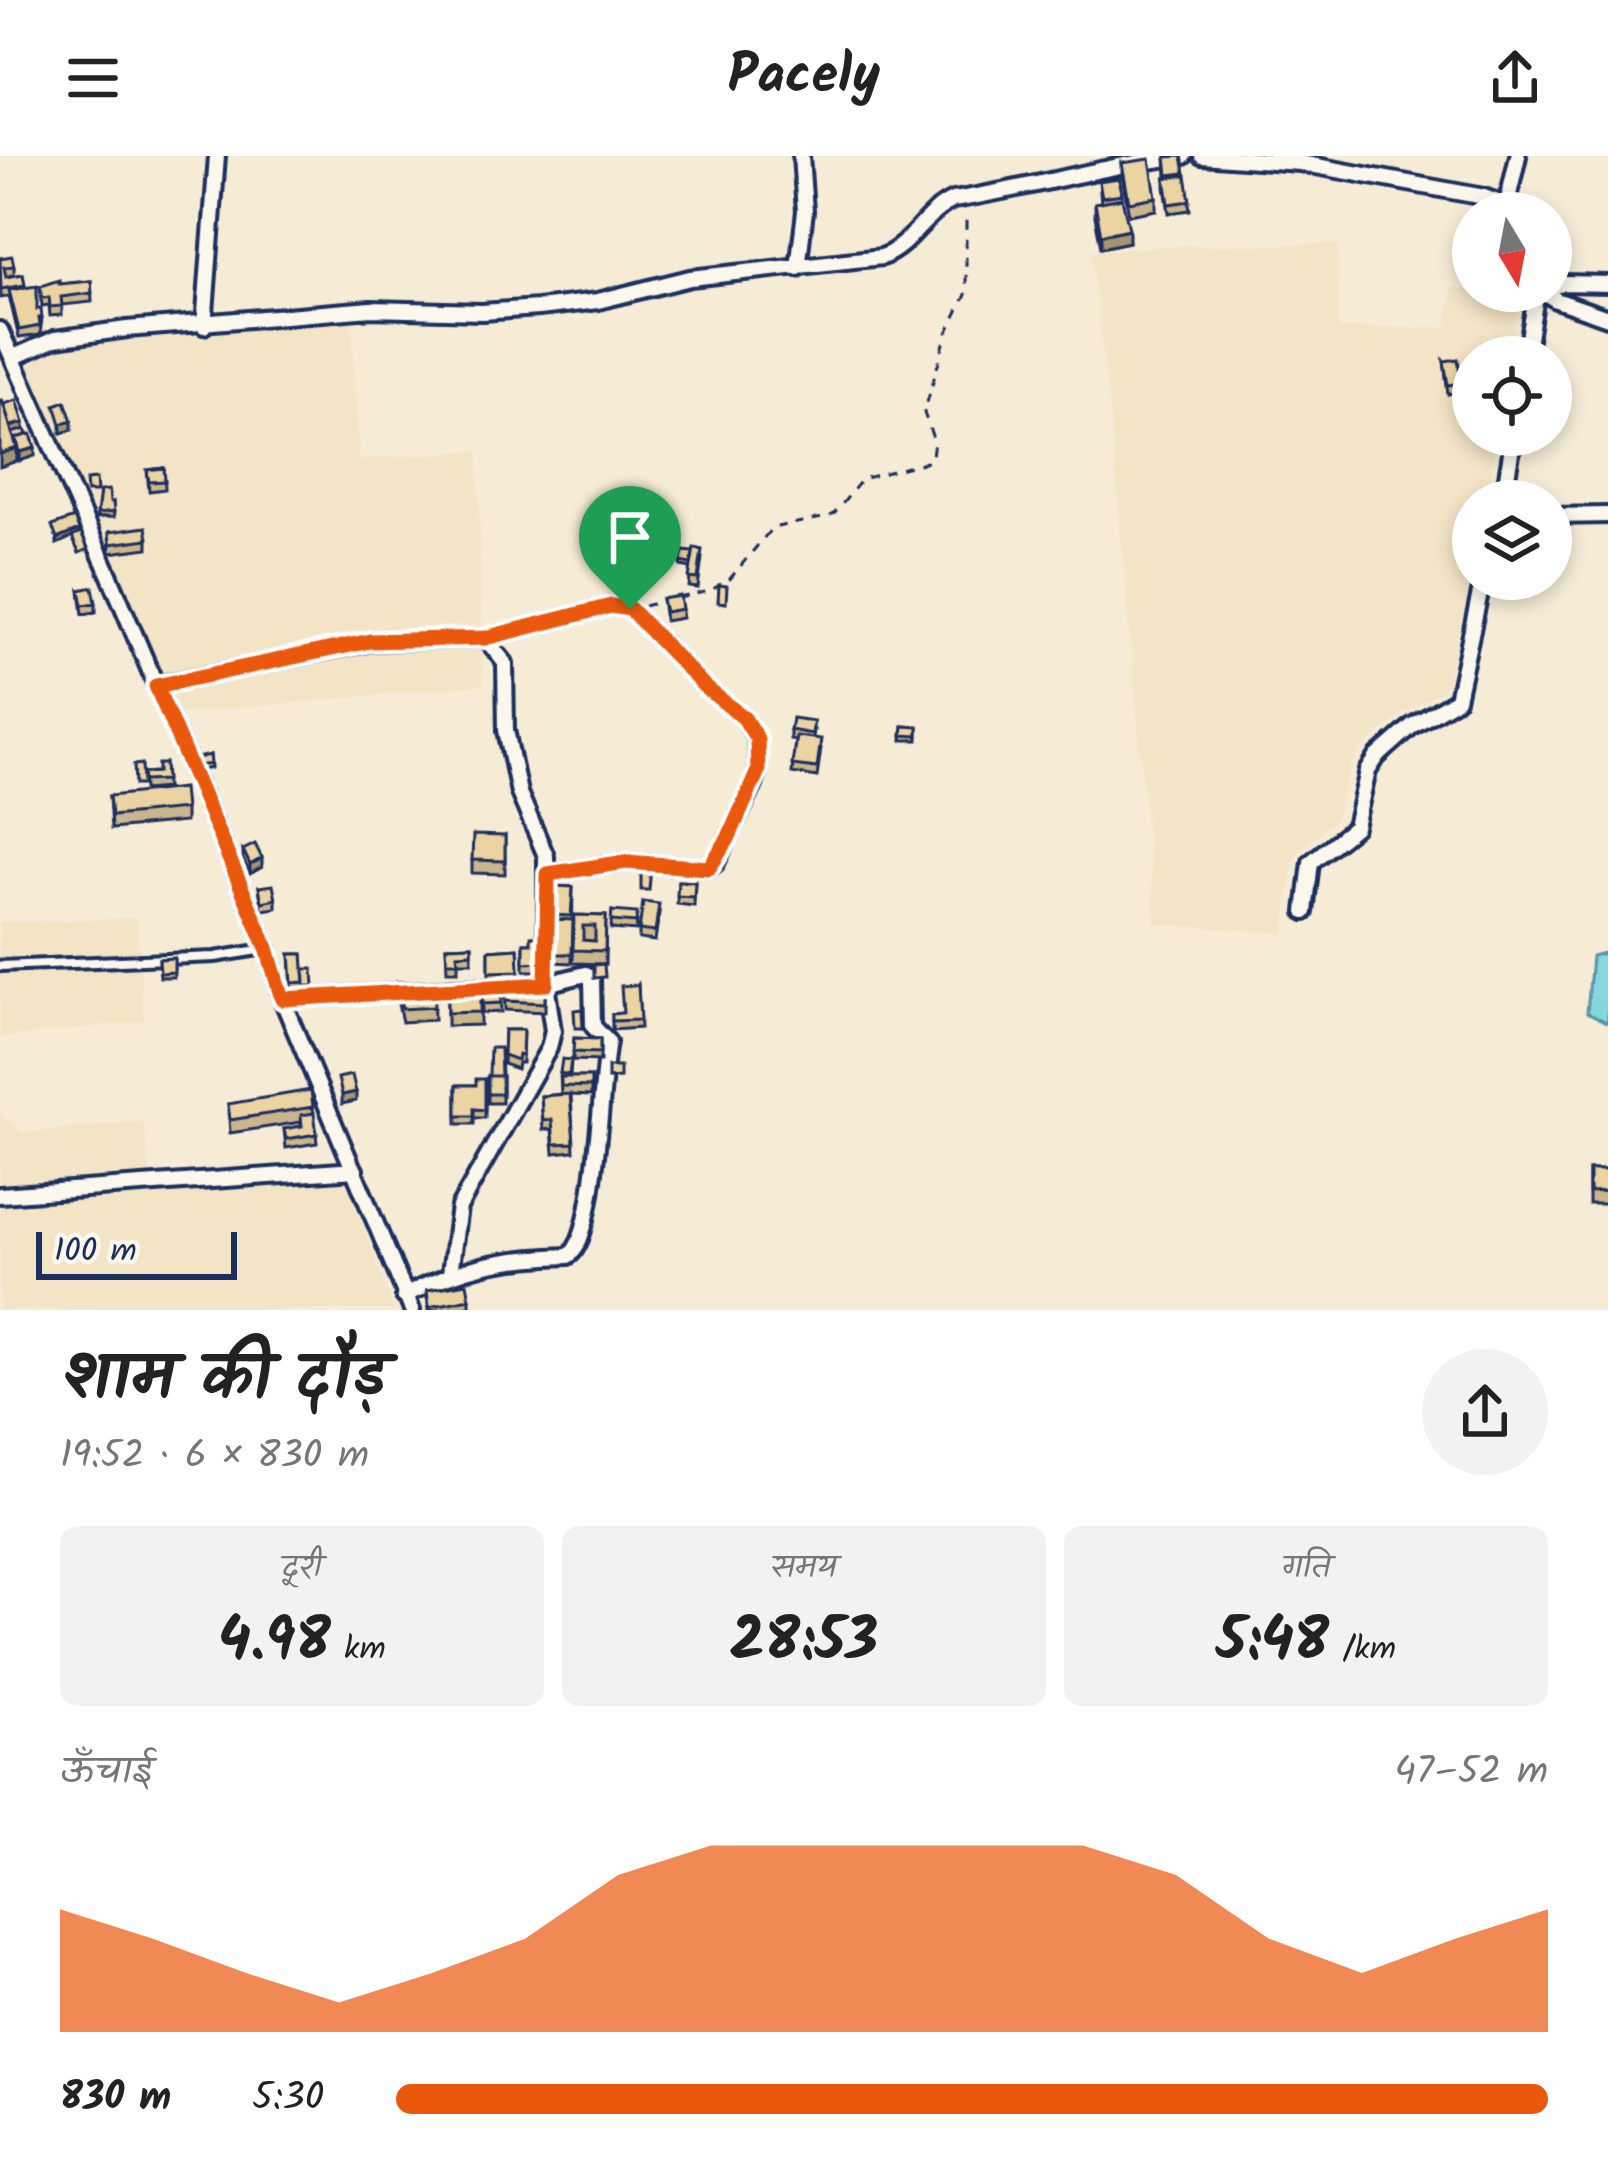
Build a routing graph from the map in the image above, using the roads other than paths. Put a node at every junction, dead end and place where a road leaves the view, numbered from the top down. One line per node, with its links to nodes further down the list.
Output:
1 (217, 156): 13 (street)
2 (801, 156): 8 (street)
3 (1184, 156): 8 (street)
4 (1202, 156): 6 (street)
5 (1518, 156): 7 (street)
6 (1457, 192)
7 (1511, 192)
8 (798, 268): 13 (street)
9 (1608, 284): 10 (street)
10 (1572, 288)
11 (1572, 302): 12 (street)
12 (1608, 318)
13 (204, 326): 15 (street)
14 (0, 330): 15 (street)
15 (14, 357): 20 (street)
16 (1608, 515): 17 (street)
17 (1572, 516)
18 (1478, 600): 22 (street)
19 (485, 638): 20 (street); 21 (street); 21 (street)
20 (156, 686): 23 (street)
21 (548, 874): 25 (street)
22 (1304, 912)
23 (267, 948): 24 (lane); 26 (street)
24 (0, 966)
25 (546, 984): 26 (street); 29 (street); 29 (street)
26 (282, 999): 27 (street)
27 (355, 1170): 28 (street); 30 (street)
28 (0, 1195)
29 (449, 1273): 30 (street)
30 (408, 1303)

